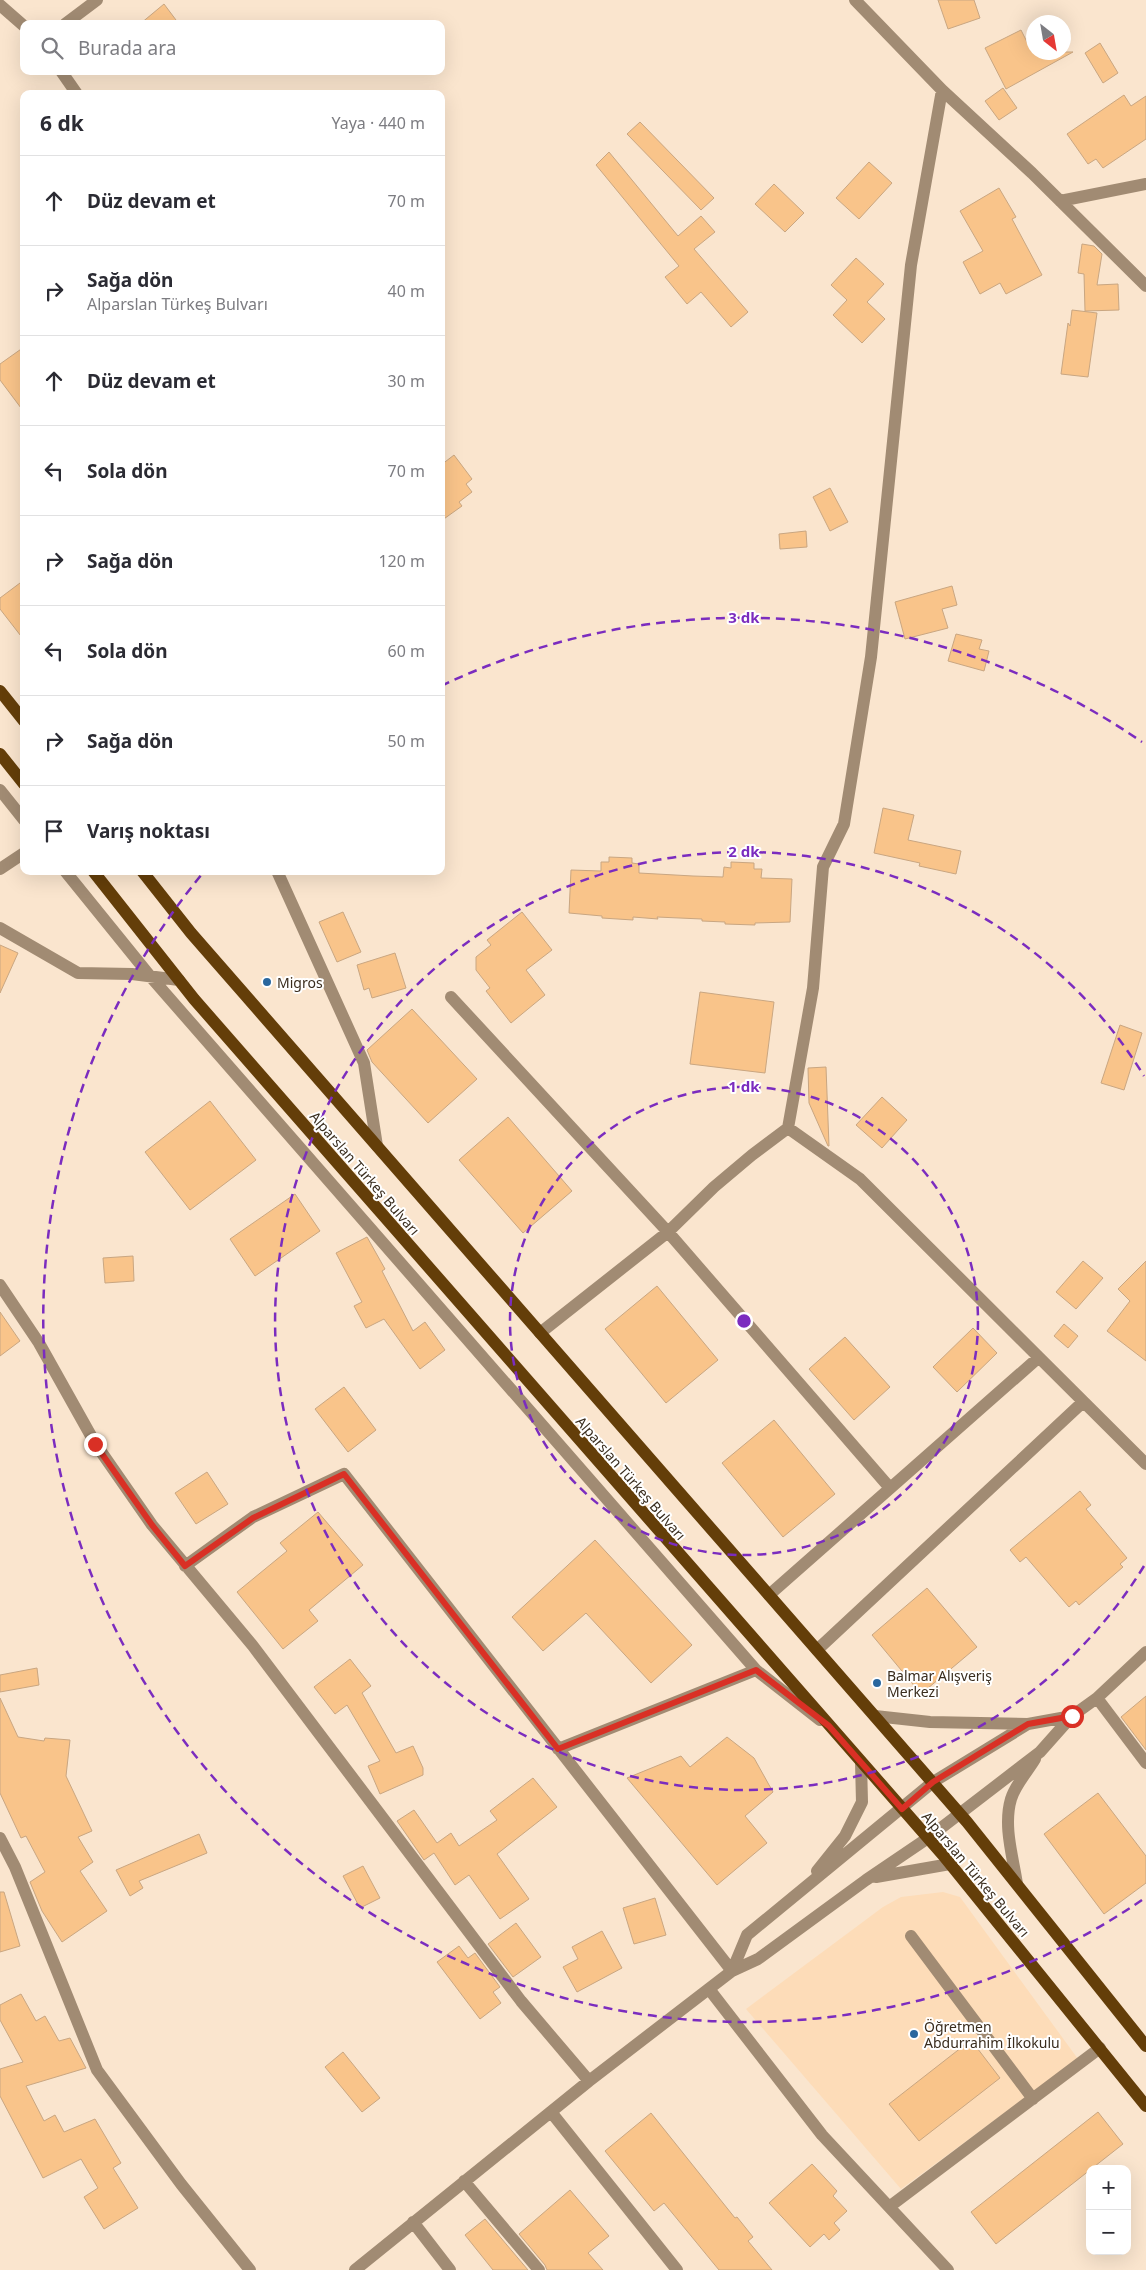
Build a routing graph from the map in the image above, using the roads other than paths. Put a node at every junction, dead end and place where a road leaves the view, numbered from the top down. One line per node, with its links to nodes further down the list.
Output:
1 (97, 0): 4 (street)
2 (855, 0): 8 (street)
3 (0, 5): 5 (street)
4 (70, 20)
5 (20, 22)
6 (65, 75): 7 (street)
7 (74, 90)
8 (942, 90): 10 (street); 28 (street)
9 (1146, 184): 10 (street)
10 (1060, 201): 11 (street)
11 (1146, 286)
12 (0, 691): 13 (main road)
13 (20, 716)
14 (0, 754): 15 (main road)
15 (20, 779)
16 (0, 790): 17 (street)
17 (20, 815)
18 (20, 856): 19 (street)
19 (0, 869)
20 (68, 875): 25 (street)
21 (96, 875): 26 (main road, Alparslan Türkeş Bulvarı)
22 (145, 875): 29 (main road, Alparslan Türkeş Bulvarı)
23 (279, 875): 29 (street)
24 (0, 928): 25 (street)
25 (150, 976): 26 (street); 41 (street)
26 (179, 980): 46 (main road, Alparslan Türkeş Bulvarı)
27 (451, 997): 30 (street)
28 (788, 1128): 30 (street); 33 (street)
29 (377, 1146): 32 (main road, Alparslan Türkeş Bulvarı)
30 (668, 1232): 32 (street); 36 (street)
31 (0, 1285): 37 (street)
32 (540, 1333): 38 (main road, Alparslan Türkeş Bulvarı)
33 (1038, 1358): 34 (street); 36 (street)
34 (1083, 1402): 35 (street); 39 (street)
35 (1146, 1464)
36 (890, 1488): 38 (street)
37 (185, 1566): 47 (street); 65 (street)
38 (769, 1595): 39 (main road, Alparslan Türkeş Bulvarı)
39 (817, 1650): 43 (main road, Alparslan Türkeş Bulvarı)
40 (1146, 1652): 42 (street)
41 (756, 1670): 46 (street); 47 (street)
42 (1098, 1698): 44 (street); 50 (street)
43 (875, 1716): 45 (street); 51 (main road, Alparslan Türkeş Bulvarı)
44 (1072, 1716): 45 (street); 48 (street)
45 (1028, 1724): 51 (street)
46 (829, 1726): 49 (main road, Alparslan Türkeş Bulvarı)
47 (558, 1749): 61 (street)
48 (1040, 1752): 53 (street); 58 (street)
49 (860, 1762): 52 (main road, Alparslan Türkeş Bulvarı); 59 (street)
50 (1146, 1763)
51 (933, 1782): 52 (street); 53 (main road, Alparslan Türkeş Bulvarı)
52 (902, 1809): 55 (main road, Alparslan Türkeş Bulvarı); 59 (street)
53 (959, 1812): 55 (street); 58 (main road, Alparslan Türkeş Bulvarı)
54 (0, 1838): 72 (street)
55 (928, 1838): 56 (main road, Alparslan Türkeş Bulvarı); 57 (street)
56 (950, 1864): 57 (street); 64 (main road, Alparslan Türkeş Bulvarı)
57 (866, 1880): 61 (street)
58 (1017, 1884): 63 (main road, Alparslan Türkeş Bulvarı)
59 (799, 1892): 61 (street)
60 (911, 1936): 66 (street)
61 (732, 1971): 62 (street)
62 (710, 1989): 65 (street); 70 (street)
63 (1146, 2046)
64 (1100, 2048): 66 (street); 67 (main road, Alparslan Türkeş Bulvarı)
65 (589, 2081): 68 (street)
66 (1033, 2099): 70 (street)
67 (1146, 2106)
68 (551, 2112): 69 (street); 76 (street)
69 (464, 2181): 71 (street); 75 (street)
70 (889, 2207): 77 (street)
71 (413, 2222): 73 (street); 74 (street)
72 (250, 2270)
73 (355, 2270)
74 (450, 2270)
75 (539, 2270)
76 (677, 2270)
77 (948, 2270)

